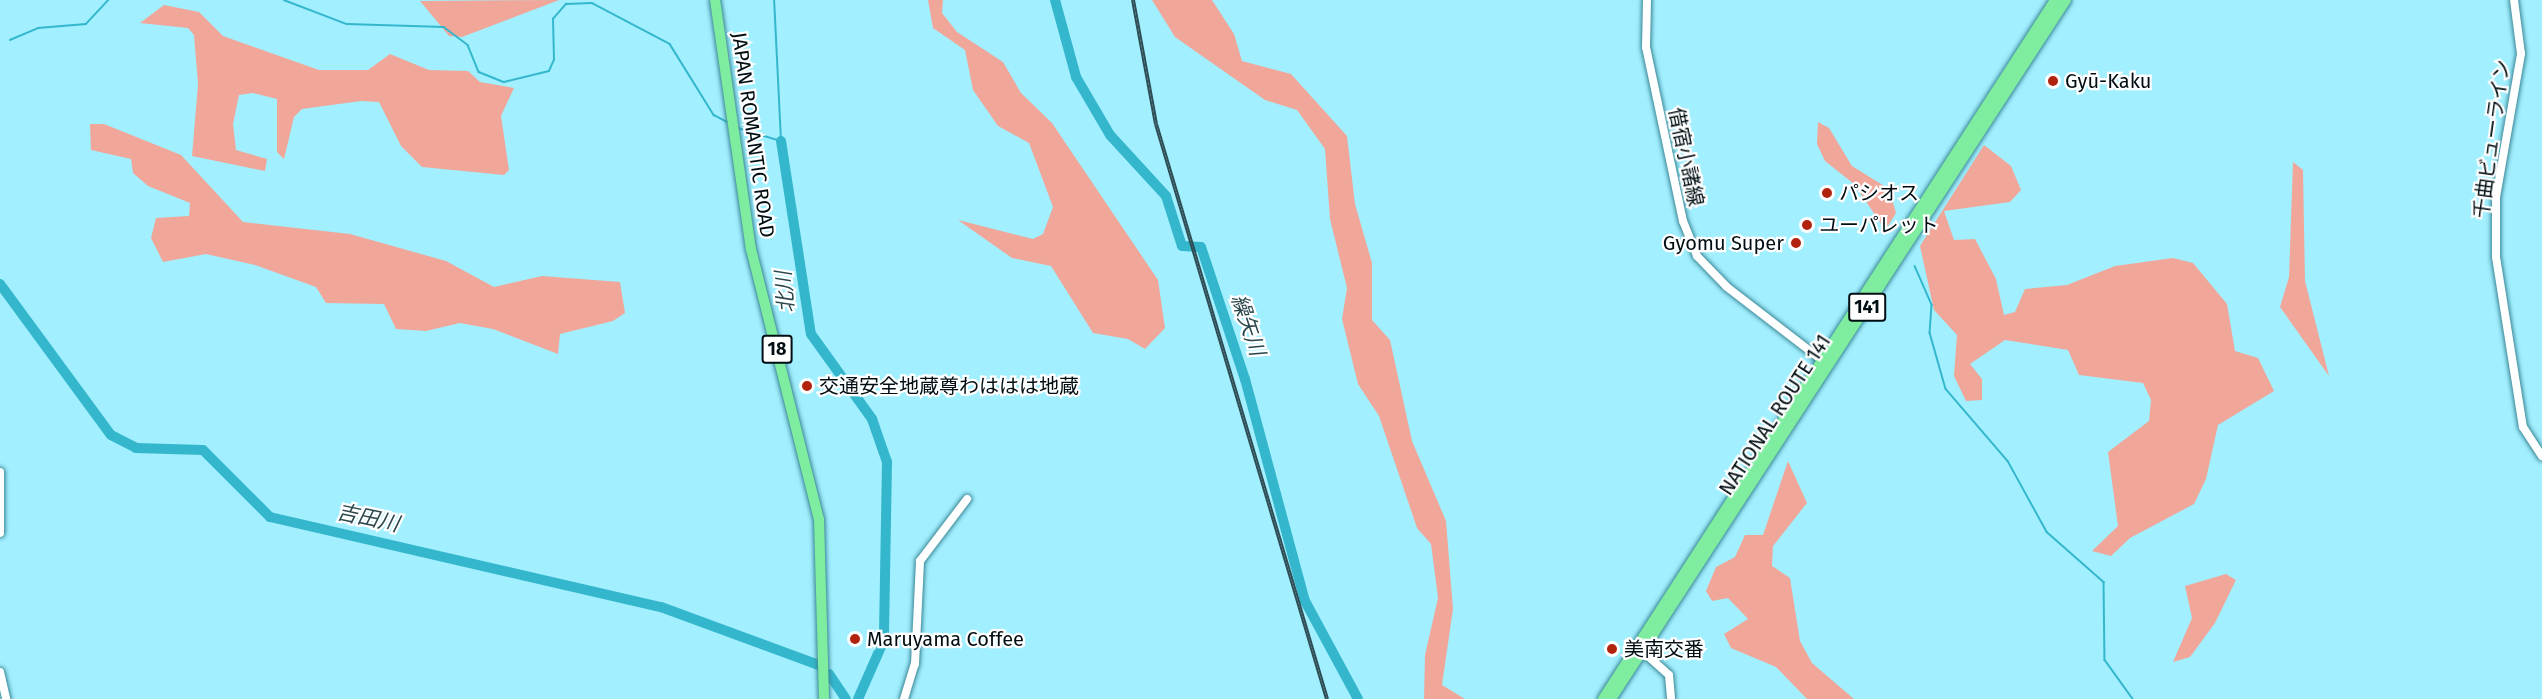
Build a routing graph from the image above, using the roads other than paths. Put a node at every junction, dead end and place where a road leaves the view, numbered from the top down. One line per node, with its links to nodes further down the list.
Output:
1 (715, 0): 14 (highway, JAPAN ROMANTIC ROAD / 18)
2 (1647, 0): 6 (street, 借宿小諸線)
3 (2055, 0): 6 (highway, NATIONAL ROUTE 141 / 141)
4 (2066, 0): 6 (highway, NATIONAL ROUTE 141 / 141)
5 (2514, 0): 7 (street, 千曲ビューライン)
6 (1825, 362): 11 (highway, NATIONAL ROUTE 141 / 141)
7 (2542, 456)
8 (0, 472): 10 (street)
9 (967, 500): 15 (street)
10 (0, 533)
11 (1640, 648): 16 (highway, NATIONAL ROUTE 141 / 141); 17 (highway, NATIONAL ROUTE 141 / 141); 18 (street)
12 (0, 672): 13 (street)
13 (6, 699)
14 (824, 699)
15 (904, 699)
16 (1602, 699)
17 (1611, 699)
18 (1671, 699)

